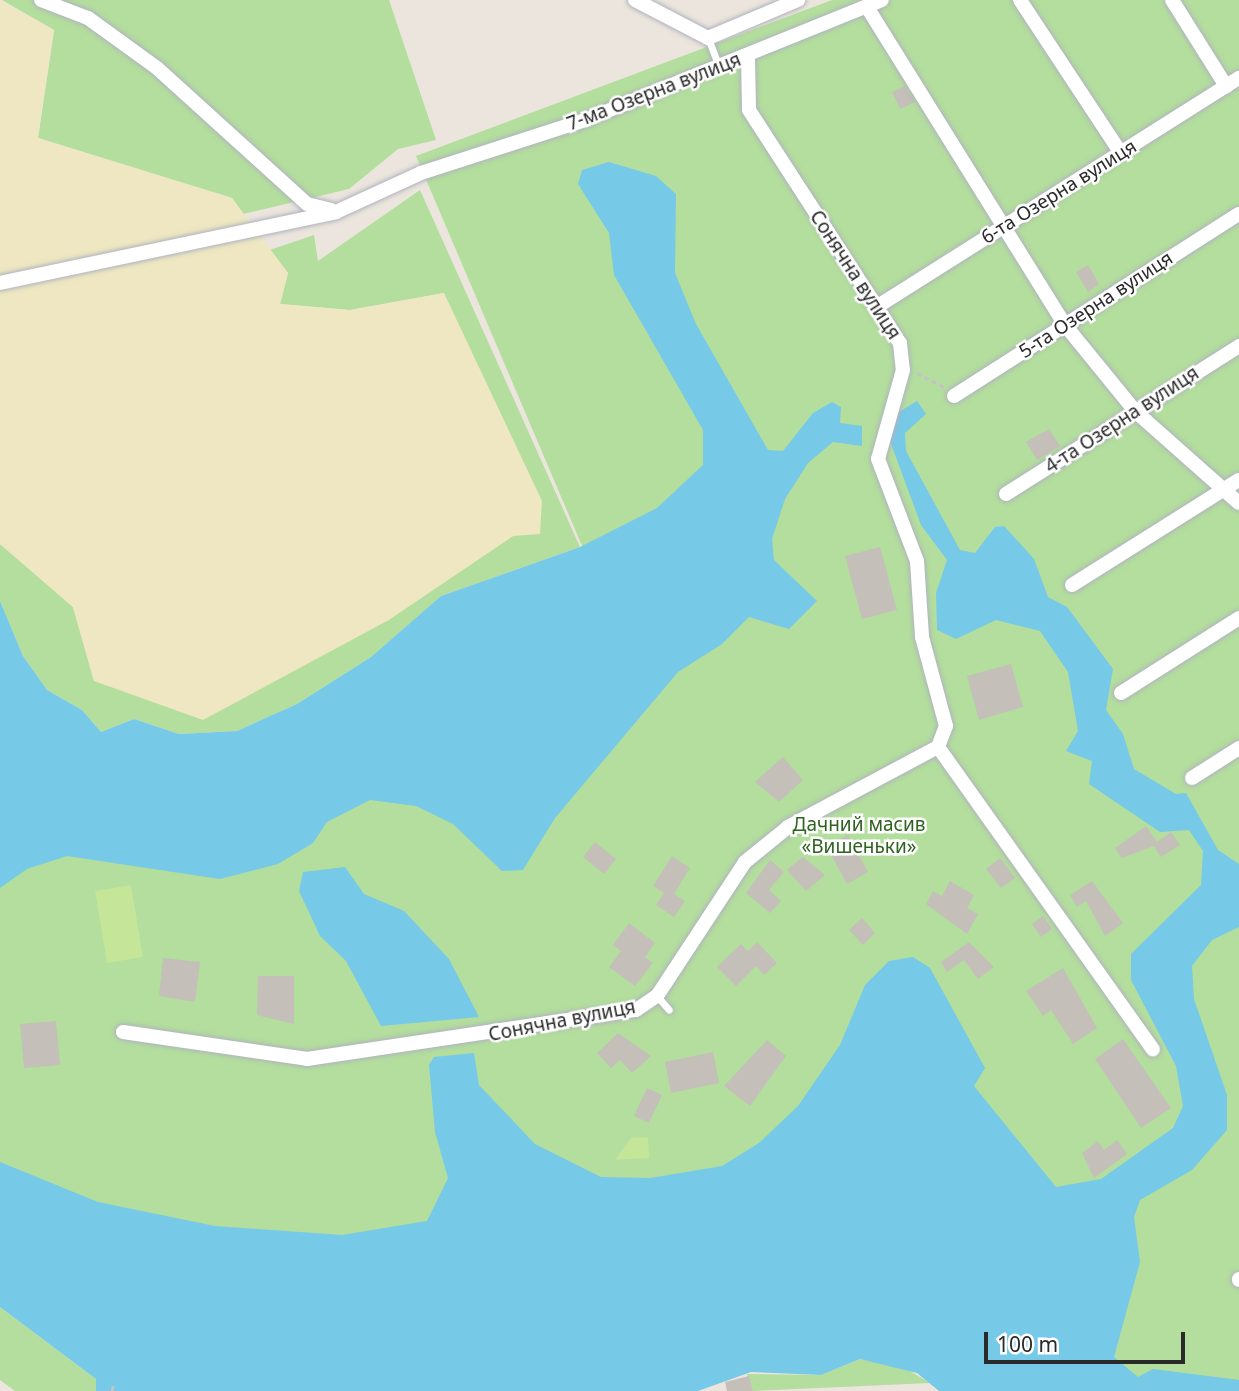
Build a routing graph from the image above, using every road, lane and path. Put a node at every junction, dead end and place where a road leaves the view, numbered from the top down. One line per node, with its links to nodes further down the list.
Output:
1 (41, 0): 13 (street)
2 (635, 0): 8 (street)
3 (798, 0): 8 (street)
4 (883, 0): 7 (street, 7-ма Озерна вулиця)
5 (1020, 0): 12 (street)
6 (1172, 0): 11 (street)
7 (867, 6): 9 (street, 7-ма Озерна вулиця); 15 (street)
8 (708, 38): 10 (lane)
9 (748, 57): 10 (street, 7-ма Озерна вулиця); 17 (street, Сонячна вулиця)
10 (720, 68): 13 (street, 7-ма Озерна вулиця)
11 (1233, 82): 12 (street, 6-та Озерна вулиця)
12 (1121, 153): 15 (street, 6-та Озерна вулиця)
13 (336, 212): 16 (street, 7-ма Озерна вулиця)
14 (1239, 214): 18 (street, 5-та Озерна вулиця)
15 (1004, 226): 17 (street, 6-та Озерна вулиця); 18 (street)
16 (0, 283)
17 (878, 306): 20 (street, Сонячна вулиця)
18 (1065, 325): 21 (street, 5-та Озерна вулиця); 22 (street)
19 (1239, 346): 22 (street, 4-та Озерна вулиця)
20 (904, 370): 21 (path); 30 (street, Сонячна вулиця)
21 (954, 396)
22 (1136, 412): 24 (street); 25 (street, 4-та Озерна вулиця)
23 (1239, 480): 24 (street)
24 (1226, 488): 26 (street); 27 (street)
25 (1006, 494)
26 (1239, 503)
27 (1072, 585)
28 (1239, 618): 29 (street)
29 (1121, 693)
30 (938, 747): 33 (street, Сонячна вулиця); 36 (street)
31 (1239, 748): 32 (street)
32 (1192, 778)
33 (657, 996): 34 (lane); 35 (street, Сонячна вулиця)
34 (669, 1010)
35 (123, 1032)
36 (1153, 1048)
37 (113, 1384): 38 (path)
38 (112, 1391)

